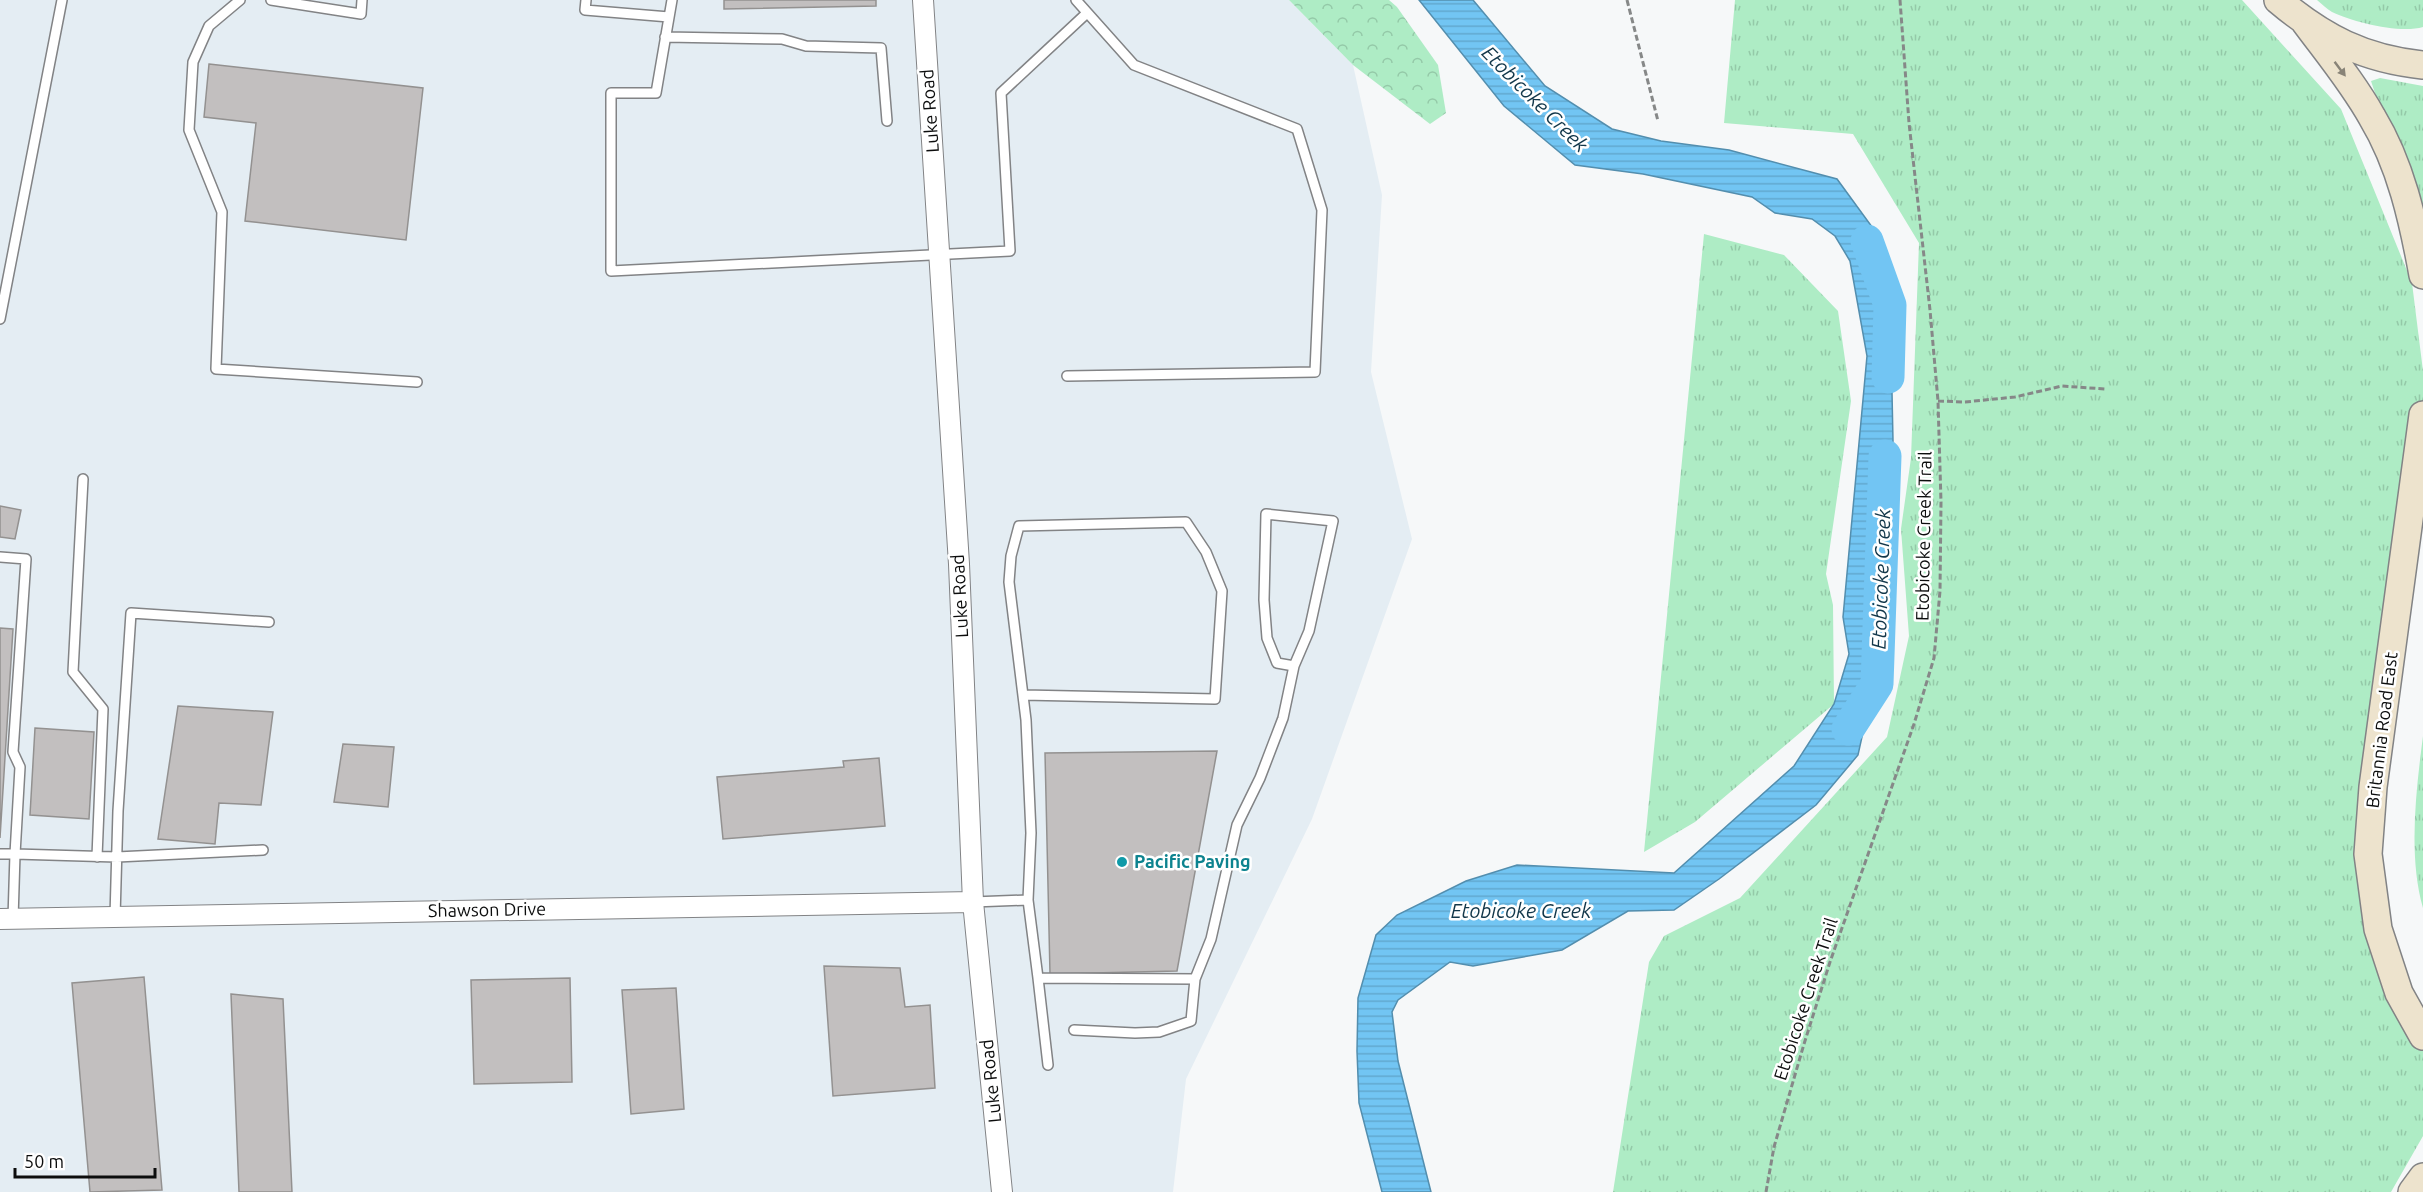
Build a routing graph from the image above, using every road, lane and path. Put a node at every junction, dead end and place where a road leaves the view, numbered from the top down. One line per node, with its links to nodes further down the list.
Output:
1 (62, 0): 21 (lane)
2 (240, 0): 23 (lane)
3 (272, 0): 4 (lane)
4 (362, 0)
5 (586, 0): 13 (lane)
6 (672, 0): 13 (lane)
7 (923, 0): 19 (street, Luke Road)
8 (1076, 0): 12 (lane)
9 (1627, 0): 18 (path)
10 (1900, 0): 25 (path, Etobicoke Creek Trail)
11 (2278, 0): 14 (street)
12 (1088, 13): 19 (lane); 22 (lane)
13 (669, 17): 15 (lane)
14 (2305, 22): 16 (street); 20 (street, one-way to 20)
15 (665, 37): 17 (lane); 19 (lane)
16 (2423, 64)
17 (887, 121)
18 (1658, 121)
19 (939, 254): 38 (street, Luke Road)
20 (2423, 275)
21 (0, 319)
22 (1067, 376)
23 (417, 382)
24 (2105, 389): 25 (path)
25 (1938, 401): 48 (path, Etobicoke Creek Trail)
26 (2423, 415): 44 (street, Britannia Road East)
27 (83, 479): 35 (lane)
28 (0, 557): 34 (lane)
29 (269, 622): 36 (lane)
30 (1294, 666): 30 (lane); 42 (lane)
31 (1023, 695): 31 (lane); 37 (lane)
32 (263, 850): 36 (lane)
33 (0, 854): 34 (lane)
34 (15, 855): 35 (lane); 40 (lane)
35 (97, 857): 36 (lane)
36 (117, 857): 39 (lane)
37 (1028, 900): 38 (lane); 41 (lane)
38 (973, 902): 39 (street, Shawson Drive); 47 (street, Luke Road)
39 (115, 917): 40 (street, Shawson Drive)
40 (7, 919)
41 (1038, 978): 42 (lane); 45 (lane)
42 (1195, 979): 43 (lane)
43 (1074, 1030)
44 (2423, 1036)
45 (1048, 1065)
46 (2423, 1177): 49 (street)
47 (1002, 1192)
48 (1766, 1192)
49 (2412, 1192)

